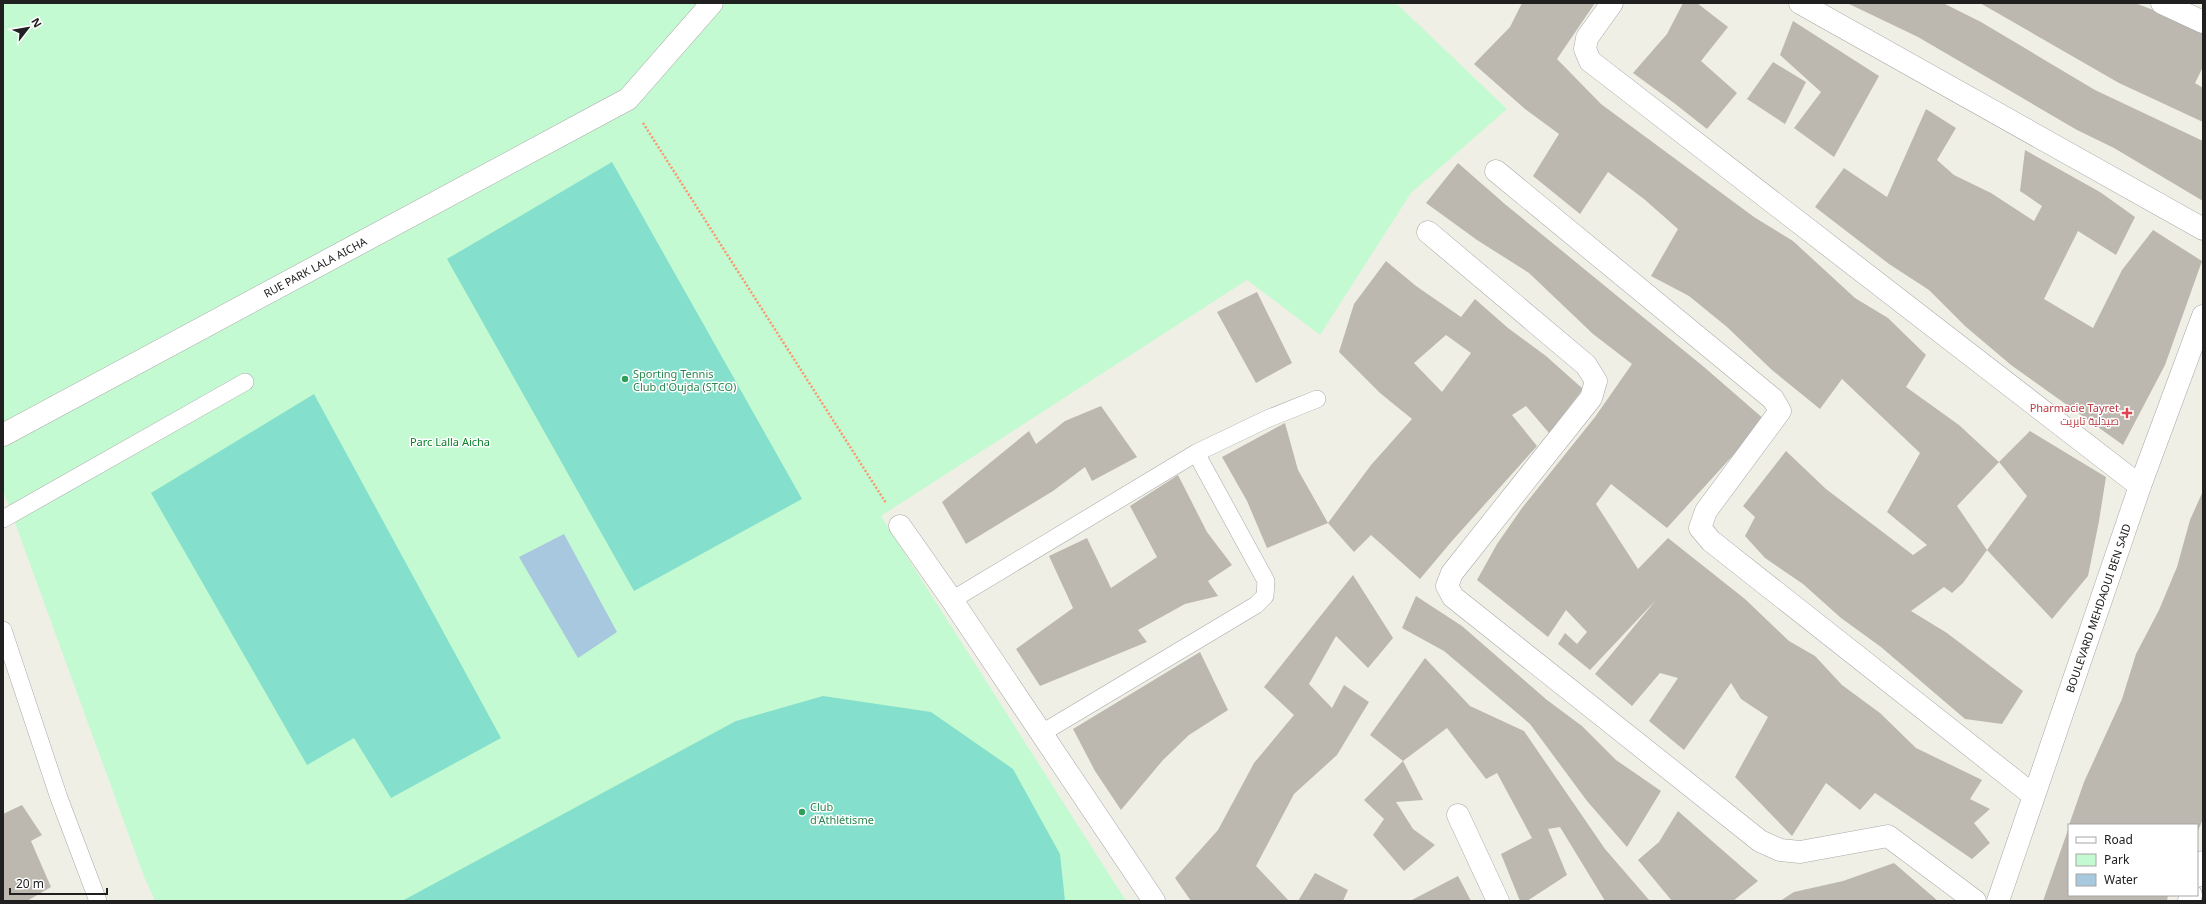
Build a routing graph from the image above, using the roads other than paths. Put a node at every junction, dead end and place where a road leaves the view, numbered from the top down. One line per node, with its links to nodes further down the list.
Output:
1 (712, 3): 12 (street, RUE PARK LALA AICHA)
2 (1612, 3): 14 (street)
3 (1800, 3): 7 (street)
4 (2162, 3): 5 (street)
5 (2203, 22)
6 (1496, 171): 20 (street)
7 (2203, 229)
8 (1428, 232): 27 (street)
9 (2203, 316): 14 (street, BOULEVARD MEHDAOUI BEN SAID)
10 (244, 382): 15 (lane)
11 (1317, 399): 13 (lane)
12 (3, 435)
13 (1196, 453): 17 (lane); 19 (lane)
14 (2140, 486): 20 (street, BOULEVARD MEHDAOUI BEN SAID)
15 (3, 519)
16 (900, 526): 17 (street)
17 (952, 600): 19 (street)
18 (3, 630): 24 (lane)
19 (1042, 733): 25 (street)
20 (2033, 795): 28 (street, BOULEVARD MEHDAOUI BEN SAID)
21 (1458, 815): 26 (street)
22 (2203, 862): 23 (street)
23 (2198, 874)
24 (98, 901)
25 (1154, 901)
26 (1498, 901)
27 (1975, 901)
28 (1998, 901)

